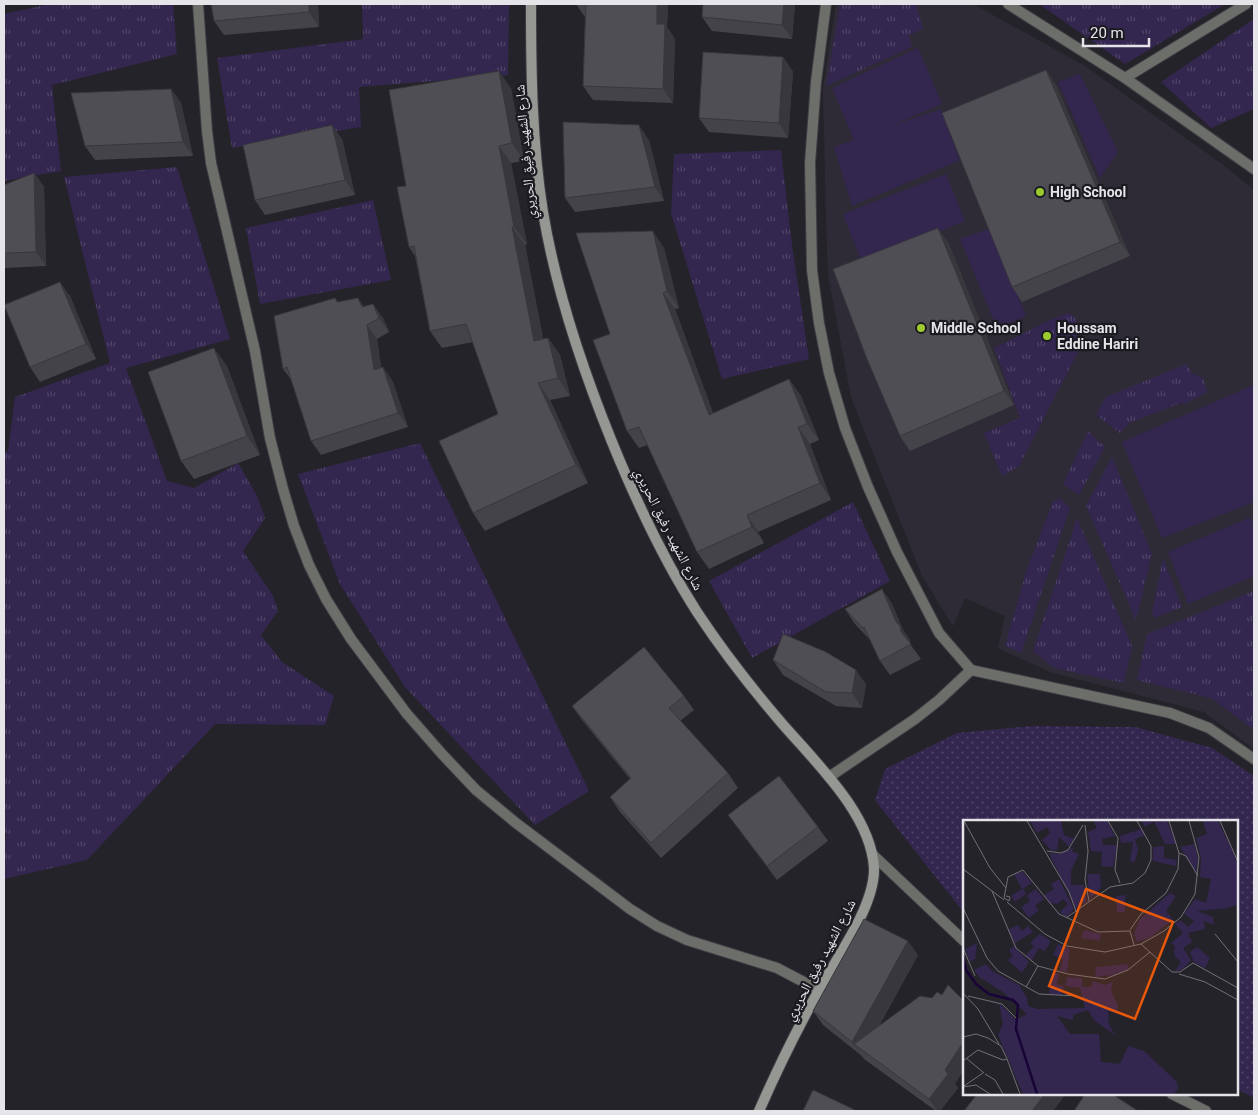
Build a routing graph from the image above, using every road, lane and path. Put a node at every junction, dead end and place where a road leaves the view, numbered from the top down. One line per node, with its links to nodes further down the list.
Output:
1 (198, 4): 13 (street)
2 (531, 4): 10 (street, شارع الشهيد رفيق الحريري)
3 (826, 4): 8 (street)
4 (1008, 4): 6 (street)
5 (1246, 4): 6 (street)
6 (1125, 78): 7 (street)
7 (1254, 169)
8 (970, 670): 9 (street); 10 (street)
9 (1254, 759)
10 (829, 777): 11 (street, شارع الشهيد رفيق الحريري)
11 (872, 854): 12 (street); 13 (street, شارع الشهيد رفيق الحريري)
12 (963, 940)
13 (819, 990): 15 (street, شارع الشهيد رفيق الحريري)
14 (1174, 1095): 16 (street)
15 (759, 1111)
16 (1206, 1111)

